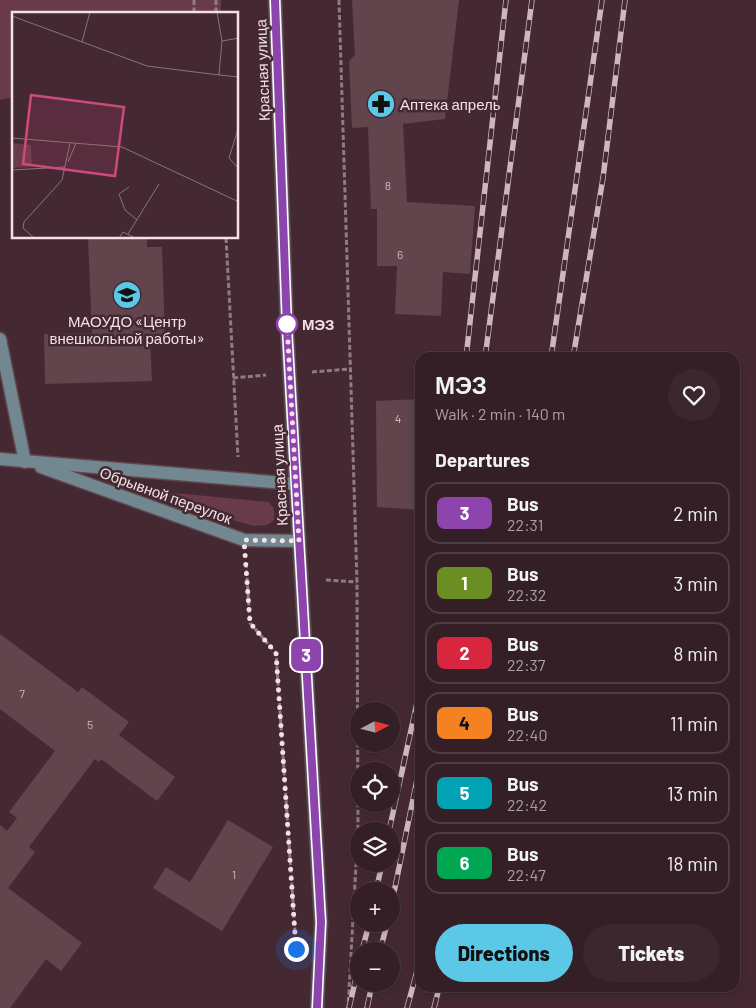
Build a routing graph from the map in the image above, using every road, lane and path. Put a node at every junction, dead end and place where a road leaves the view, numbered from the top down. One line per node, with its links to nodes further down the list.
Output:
1 (275, 0): 8 (main road, Красная улица)
2 (339, 0): 12 (path)
3 (226, 239): 7 (path)
4 (0, 339): 6 (main road)
5 (0, 459): 6 (main road, Обрывной переулок)
6 (25, 462): 7 (main road, Обрывной переулок); 9 (main road, Обрывной переулок)
7 (240, 480): 8 (main road, Обрывной переулок)
8 (296, 484): 10 (main road, Красная улица)
9 (244, 540): 10 (main road, Обрывной переулок); 13 (path)
10 (299, 541): 14 (main road, Красная улица)
11 (326, 580): 12 (path)
12 (357, 582): 15 (path)
13 (296, 939)
14 (317, 1008)
15 (348, 1008)

